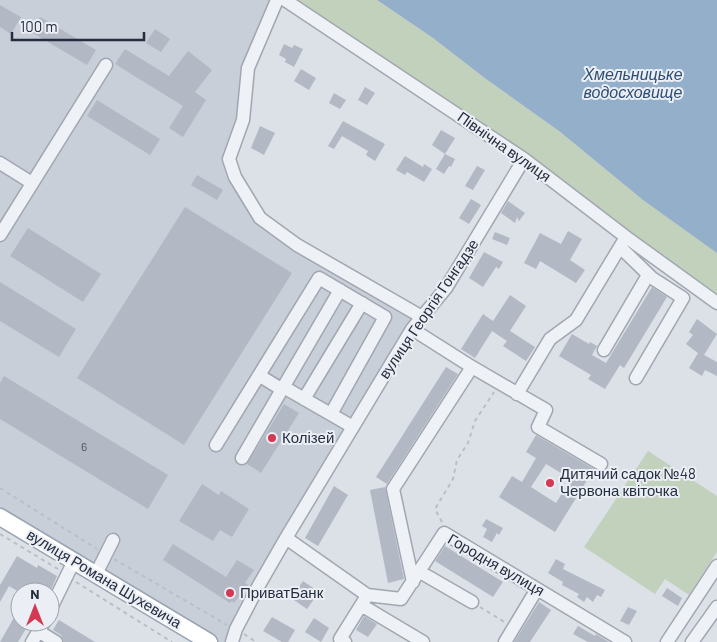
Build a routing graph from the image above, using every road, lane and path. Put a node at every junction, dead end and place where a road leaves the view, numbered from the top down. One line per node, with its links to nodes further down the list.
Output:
1 (277, 0): 13 (street)
2 (285, 0): 4 (street, Північна вулиця)
3 (106, 65): 6 (street)
4 (524, 159): 8 (street, Північна вулиця); 13 (street, вулиця Георгія Гонгадзе)
5 (0, 163): 6 (street)
6 (32, 183): 7 (street)
7 (0, 235)
8 (623, 242): 9 (street); 12 (street, Північна вулиця); 21 (street)
9 (648, 275): 15 (street); 18 (street)
10 (340, 290): 11 (street); 17 (street); 20 (street)
11 (362, 303): 22 (street); 23 (street)
12 (717, 303)
13 (422, 317): 14 (street, вулиця Георгія Гонгадзе)
14 (412, 328): 16 (street); 24 (street, вулиця Георгія Гонгадзе)
15 (604, 350)
16 (472, 367): 19 (street); 38 (street)
17 (260, 376): 20 (street); 25 (street)
18 (636, 378)
19 (499, 383): 21 (street); 30 (path)
20 (283, 388): 22 (street); 26 (street)
21 (517, 394): 27 (street)
22 (304, 399): 23 (street)
23 (331, 414): 24 (street)
24 (353, 427): 32 (street, вулиця Георгія Гонгадзе)
25 (216, 445)
26 (242, 458)
27 (601, 464)
28 (0, 488): 34 (path)
29 (0, 517): 36 (main road, вулиця Романа Шухевича)
30 (444, 533): 38 (street, Городня вулиця); 39 (street, Городня вулиця)
31 (0, 534): 36 (path)
32 (286, 538): 41 (street, Городня вулиця); 45 (street, вулиця Георгія Гонгадзе)
33 (113, 540): 34 (street)
34 (106, 554): 37 (street); 45 (path)
35 (717, 566): 56 (street)
36 (71, 568): 37 (main road, вулиця Романа Шухевича); 40 (street); 49 (path)
37 (96, 574): 50 (main road, вулиця Романа Шухевича)
38 (416, 577): 41 (street, Городня вулиця); 42 (street)
39 (537, 589): 44 (street); 47 (street, Городня вулиця)
40 (60, 590)
41 (364, 600): 53 (street); 54 (street)
42 (472, 602): 44 (path)
43 (717, 607): 57 (street)
44 (513, 628): 55 (street)
45 (236, 629): 51 (street, вулиця Георгія Гонгадзе); 52 (path)
46 (38, 632): 48 (street)
47 (621, 641)
48 (56, 642)
49 (172, 642)
50 (208, 642)
51 (232, 642)
52 (256, 642)
53 (344, 642)
54 (423, 642)
55 (505, 642)
56 (668, 642)
57 (692, 642)

